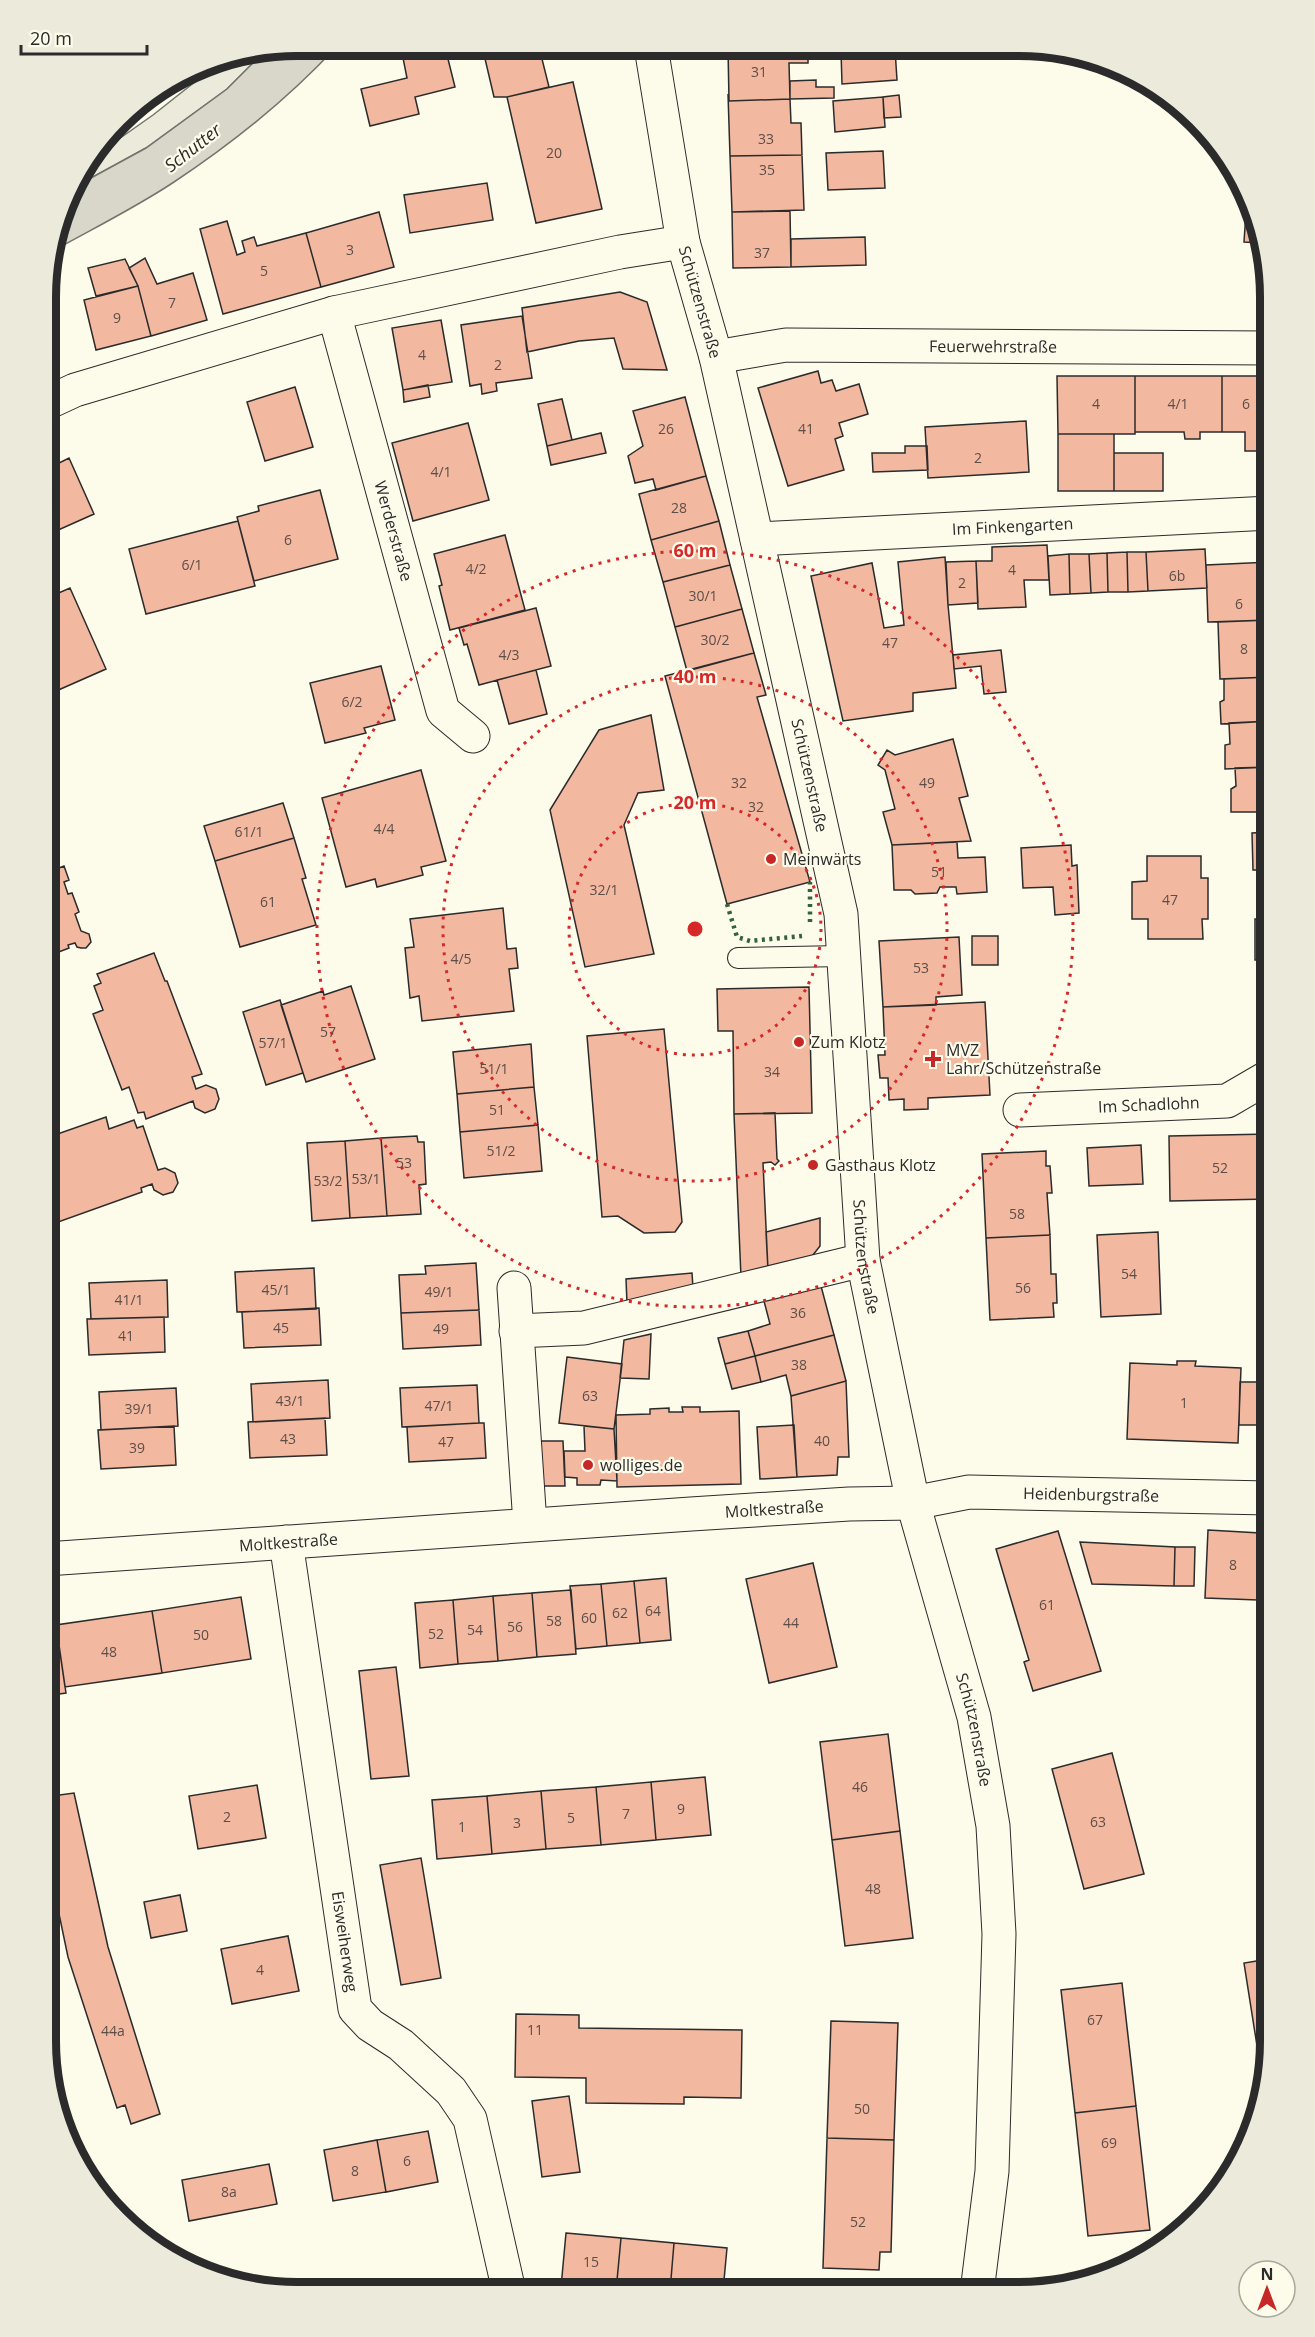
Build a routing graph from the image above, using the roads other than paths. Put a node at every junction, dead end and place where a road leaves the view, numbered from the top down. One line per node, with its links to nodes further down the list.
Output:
1 (653, 56): 2 (street, Schützenstraße)
2 (684, 242): 3 (street); 5 (street, Schützenstraße)
3 (334, 313): 6 (street); 9 (street, Werderstraße)
4 (1260, 348): 5 (street, Feuerwehrstraße)
5 (716, 357): 8 (street, Schützenstraße)
6 (56, 399)
7 (1260, 514): 8 (street, Im Finkengarten)
8 (757, 539): 10 (street, Schützenstraße)
9 (473, 736)
10 (843, 956): 11 (lane); 14 (street, Schützenstraße)
11 (738, 958)
12 (1260, 1082): 13 (street, Im Schadlohn)
13 (1020, 1110)
14 (863, 1260): 16 (street); 18 (street, Schützenstraße)
15 (514, 1288): 16 (street)
16 (516, 1331): 19 (street)
17 (1260, 1498): 18 (street, Heidenburgstraße)
18 (913, 1503): 19 (street, Moltkestraße); 23 (street, Schützenstraße)
19 (530, 1524): 20 (street, Moltkestraße)
20 (286, 1542): 21 (street, Moltkestraße); 22 (street, Eisweiherweg)
21 (56, 1558)
22 (507, 2282)
23 (978, 2282)

